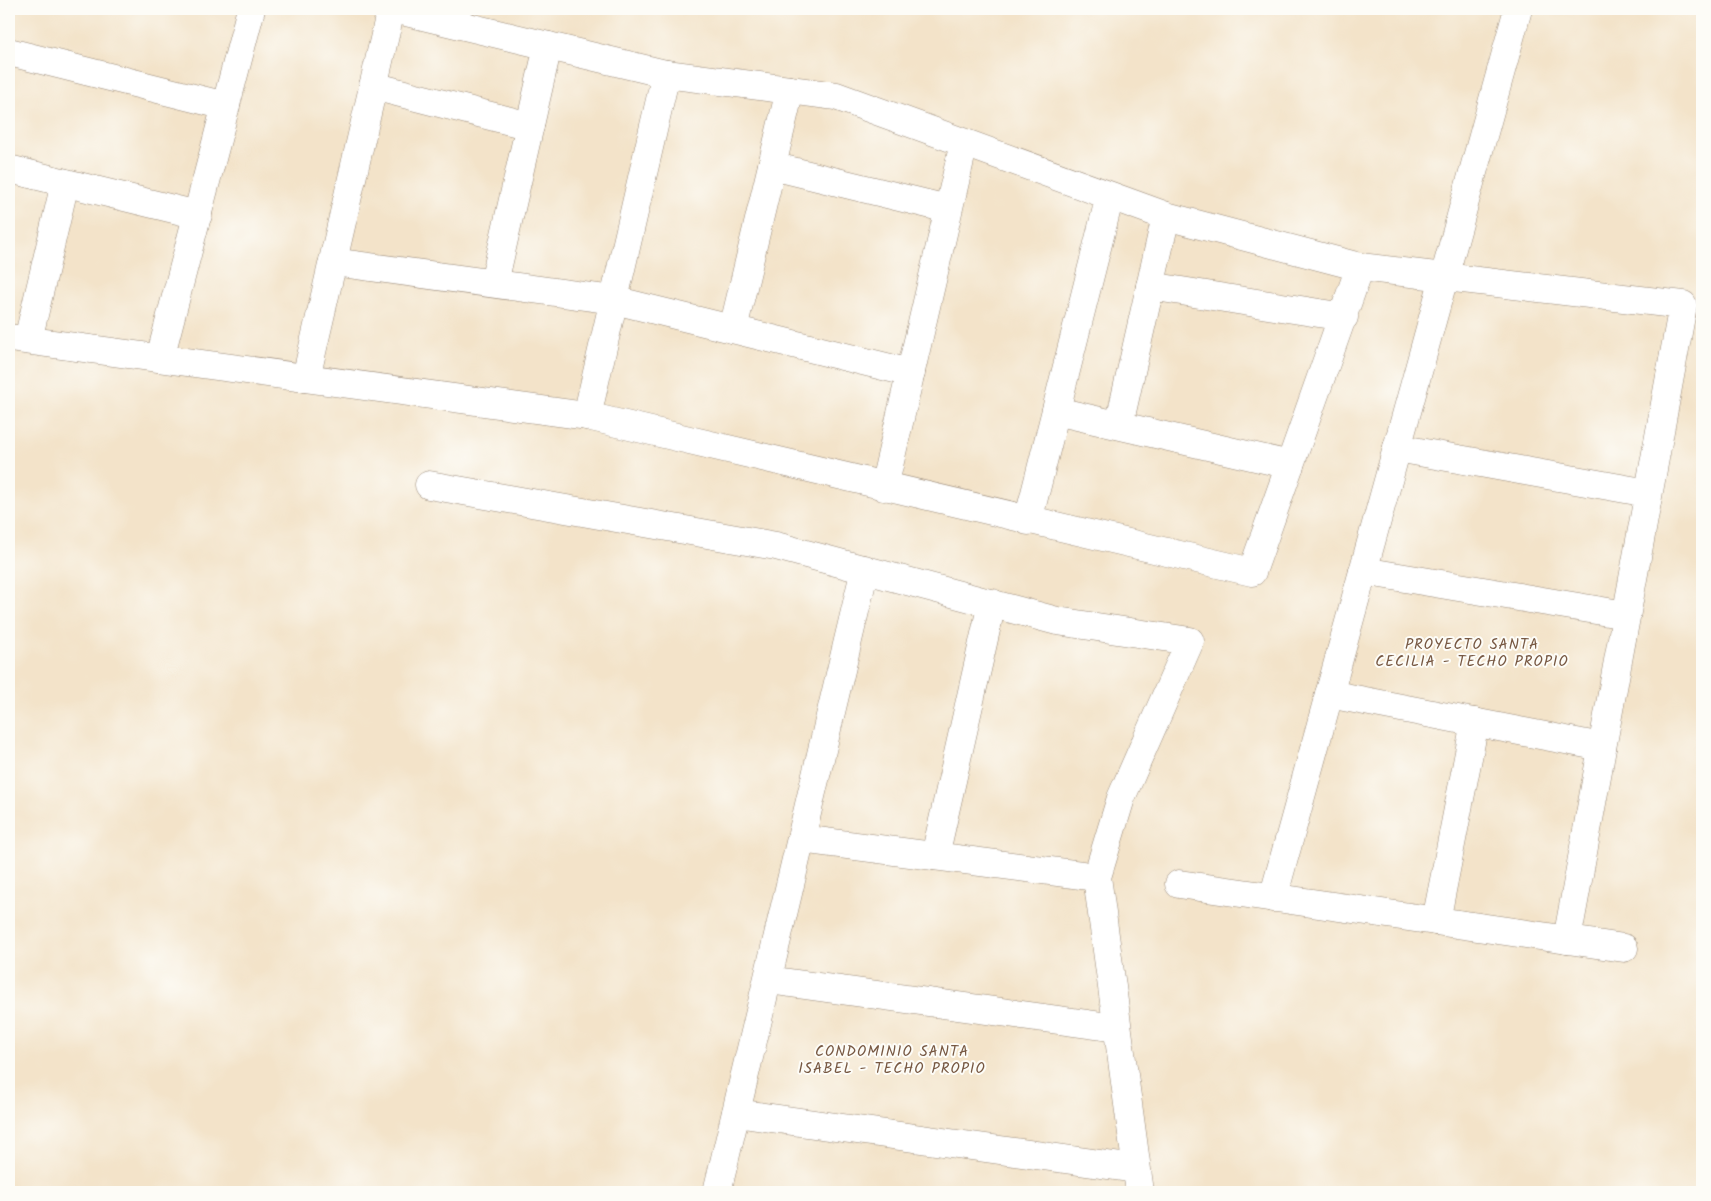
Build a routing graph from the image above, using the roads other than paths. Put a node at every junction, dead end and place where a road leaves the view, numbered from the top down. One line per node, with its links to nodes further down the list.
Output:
1 (251, 9): 9 (street)
2 (392, 9): 4 (street); 7 (street)
3 (1518, 9): 21 (street)
4 (548, 46): 6 (street); 10 (street)
5 (9, 52): 9 (street)
6 (666, 74): 8 (street); 24 (street)
7 (373, 86): 10 (street); 19 (street)
8 (790, 90): 11 (street); 12 (street)
9 (226, 106): 17 (street)
10 (530, 126): 22 (street)
11 (964, 143): 15 (street); 16 (street)
12 (772, 166): 16 (street); 26 (street)
13 (9, 168): 14 (street)
14 (65, 183): 17 (street); 27 (street)
15 (1110, 196): 18 (street); 31 (street)
16 (948, 209): 29 (street)
17 (198, 215): 28 (street)
18 (1166, 216): 20 (street); 23 (street)
19 (333, 262): 22 (street); 30 (street)
20 (1360, 267): 21 (street); 25 (street)
21 (1444, 277): 34 (street); 38 (street)
22 (494, 283): 24 (street)
23 (1150, 286): 25 (street); 33 (street)
24 (614, 300): 26 (street); 32 (street)
25 (1344, 317): 35 (street)
26 (733, 329): 29 (street)
27 (18, 339): 28 (street)
28 (160, 358): 30 (street)
29 (911, 374): 37 (street)
30 (306, 378): 32 (street)
31 (1056, 411): 33 (street); 39 (street)
32 (587, 416): 37 (street)
33 (1119, 425): 35 (street)
34 (1397, 448): 38 (street); 41 (street)
35 (1290, 465): 39 (street)
36 (429, 484): 40 (street)
37 (884, 487): 39 (street)
38 (1648, 493): 43 (street)
39 (1028, 521)
40 (864, 569): 42 (street); 47 (street)
41 (1363, 571): 43 (street); 44 (street)
42 (992, 603): 48 (street); 49 (street)
43 (1626, 616): 46 (street)
44 (1330, 694): 45 (street); 51 (street)
45 (1476, 722): 46 (street); 52 (street)
46 (1602, 747): 53 (street)
47 (801, 838): 48 (street); 55 (street)
48 (935, 856): 49 (street)
49 (1097, 877): 56 (street)
50 (1179, 884): 51 (street)
51 (1273, 898): 52 (street)
52 (1436, 921): 53 (street)
53 (1567, 940): 54 (street)
54 (1624, 948)
55 (768, 980): 56 (street); 57 (street)
56 (1117, 1028): 58 (street)
57 (736, 1113): 58 (street); 59 (street)
58 (1138, 1181)
59 (717, 1192)

